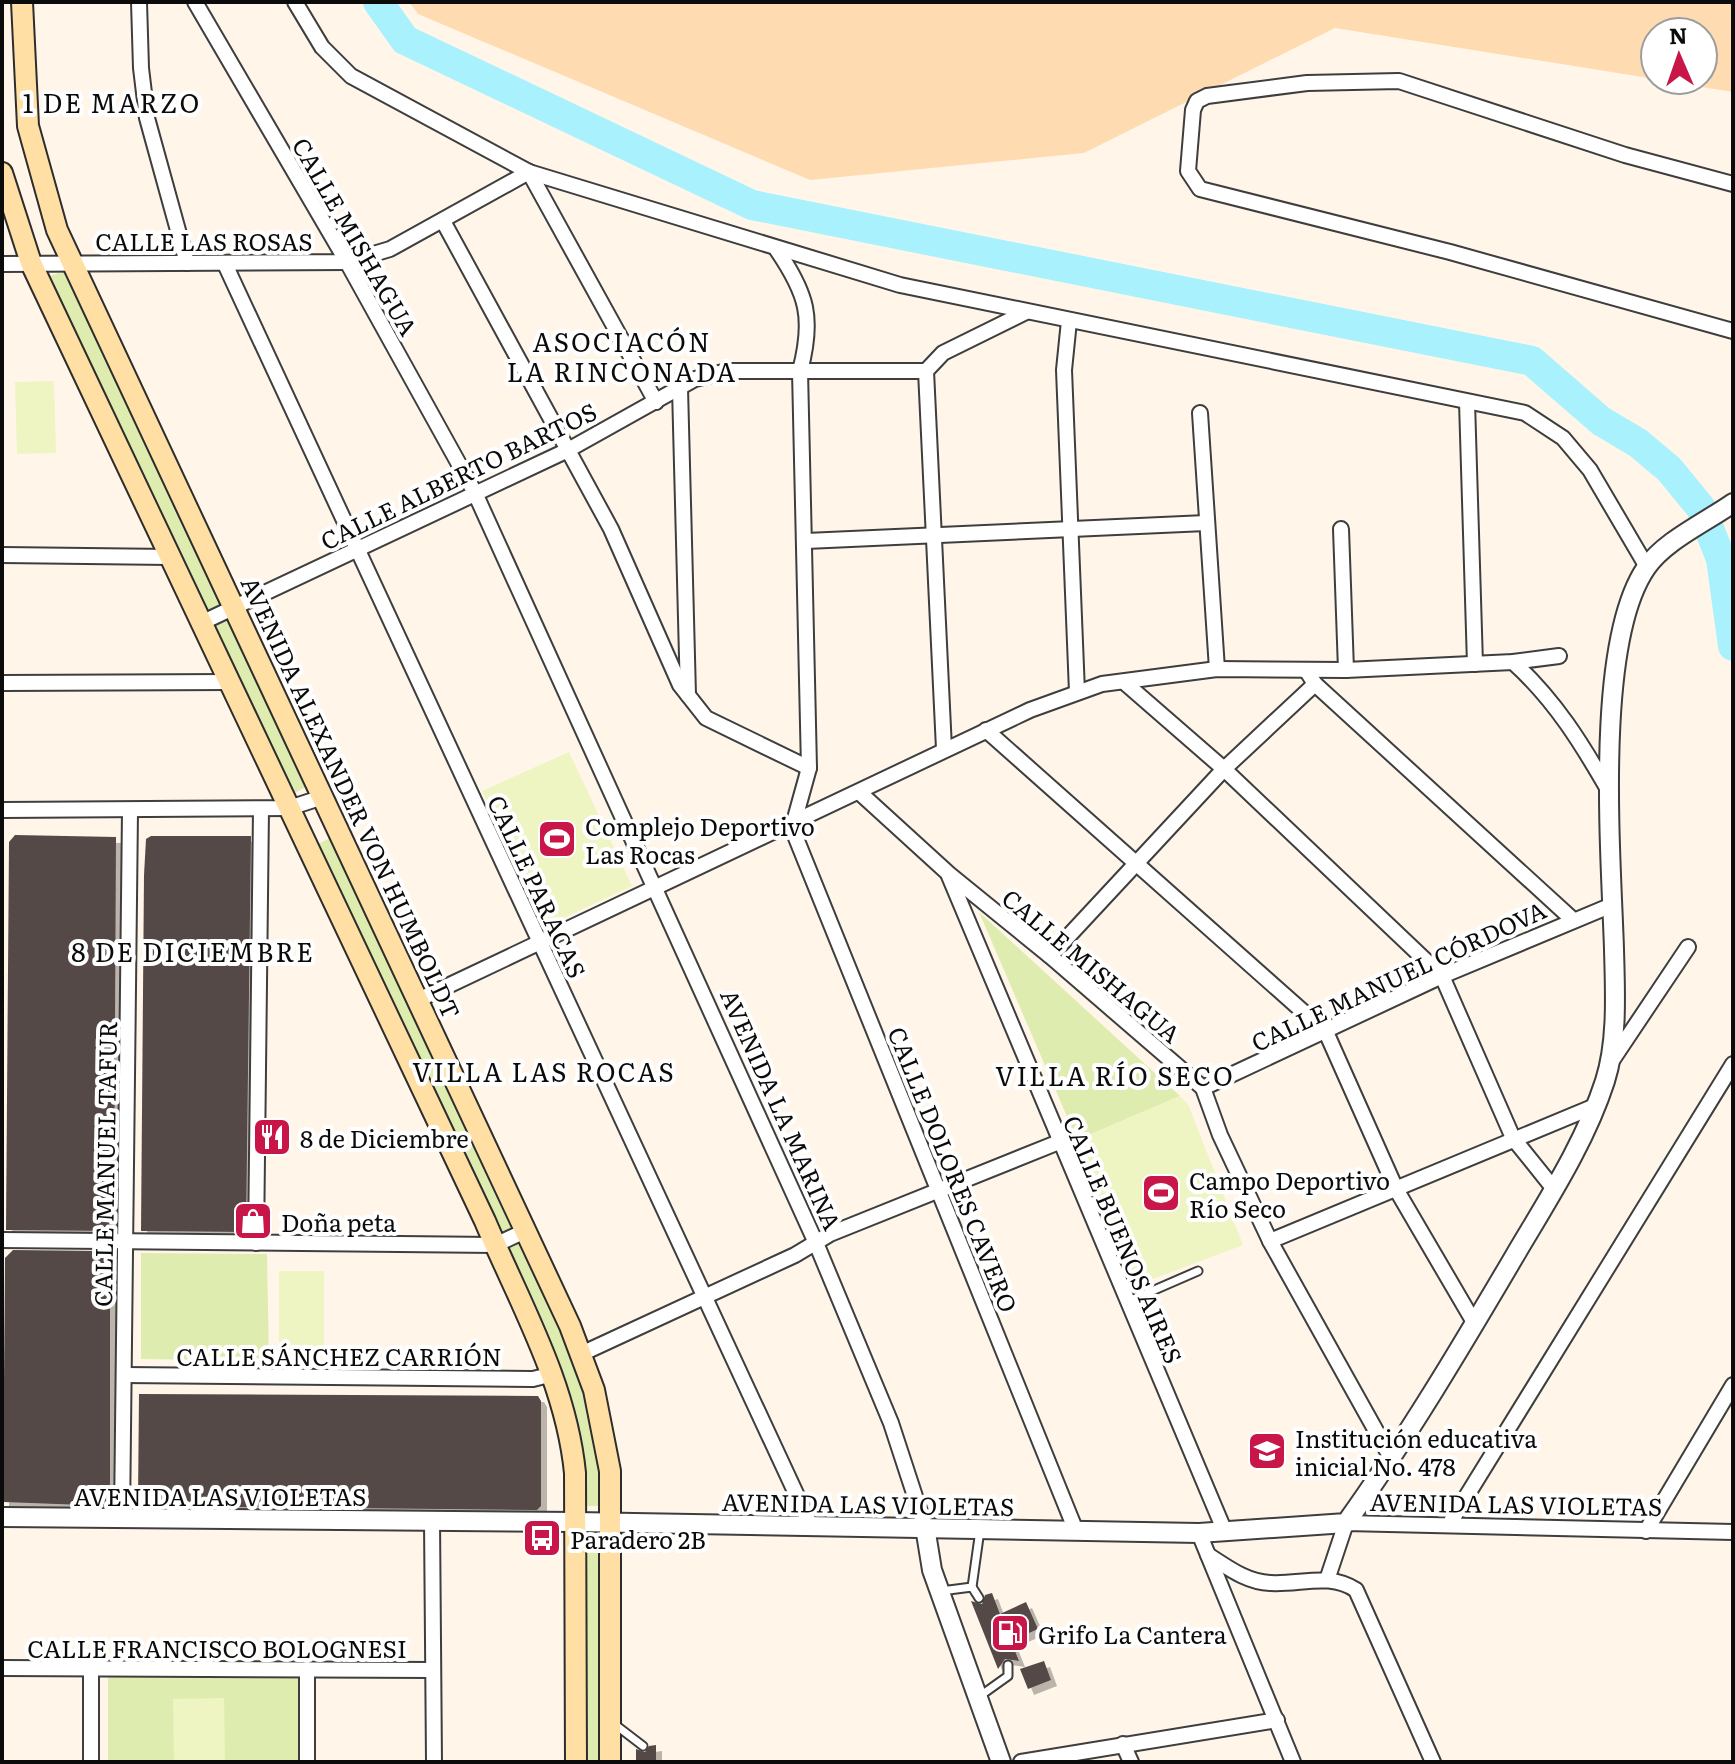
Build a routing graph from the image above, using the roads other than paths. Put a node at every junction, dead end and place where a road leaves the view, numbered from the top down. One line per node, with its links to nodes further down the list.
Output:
1 (22, 2): 10 (main road, AVENIDA ALEXANDER VON HUMBOLDT)
2 (139, 2): 13 (street)
3 (195, 2): 11 (street, CALLE MISHAGUA)
4 (295, 2): 5 (street)
5 (529, 172): 8 (street, CALLE LAS ROSAS); 9 (street); 22 (street)
6 (2, 173): 12 (main road)
7 (1733, 184): 18 (street)
8 (443, 221): 11 (street, CALLE LAS ROSAS); 25 (street)
9 (777, 250): 16 (street); 19 (street)
10 (72, 261): 12 (street, CALLE LAS ROSAS); 13 (street, CALLE LAS ROSAS); 37 (main road, AVENIDA ALEXANDER VON HUMBOLDT)
11 (347, 262): 15 (street, CALLE LAS ROSAS); 26 (street, CALLE MISHAGUA)
12 (31, 263): 14 (street, CALLE LAS ROSAS); 35 (main road)
13 (187, 263): 15 (street, CALLE LAS ROSAS)
14 (2, 264)
15 (225, 264): 33 (street, CALLE PARACAS)
16 (1026, 312): 17 (street); 20 (street)
17 (1069, 321): 23 (street); 29 (street)
18 (1733, 331)
19 (800, 371): 20 (street, CALLE ALBERTO BARTOS); 21 (street, CALLE ALBERTO BARTOS); 32 (street)
20 (926, 371): 31 (street)
21 (680, 388): 22 (street, CALLE ALBERTO BARTOS); 50 (street)
22 (656, 402): 25 (street, CALLE ALBERTO BARTOS)
23 (1467, 402): 36 (street); 41 (street)
24 (1200, 413): 28 (street)
25 (568, 450): 26 (street, CALLE ALBERTO BARTOS); 50 (street)
26 (475, 493): 33 (street, CALLE ALBERTO BARTOS); 65 (street, AVENIDA LA MARINA)
27 (1732, 504): 36 (street)
28 (1206, 523): 29 (street); 42 (street)
29 (1068, 528): 31 (street); 49 (street)
30 (1341, 529): 44 (street)
31 (935, 534): 32 (street); 52 (street)
32 (806, 541): 53 (street)
33 (357, 547): 37 (street, CALLE ALBERTO BARTOS); 68 (street, CALLE PARACAS)
34 (2, 555): 35 (street)
35 (170, 557): 38 (main road)
36 (1652, 561): 56 (street)
37 (235, 607): 38 (street, CALLE ALBERTO BARTOS); 57 (main road, AVENIDA ALEXANDER VON HUMBOLDT)
38 (201, 623): 45 (main road)
39 (1559, 656): 40 (street)
40 (1513, 662): 41 (street); 56 (street)
41 (1475, 664): 44 (street)
42 (1217, 669): 43 (street); 46 (street)
43 (1306, 670): 44 (street); 48 (street)
44 (1346, 670)
45 (229, 682): 47 (street); 58 (main road)
46 (1124, 682): 49 (street); 54 (street)
47 (2, 683)
48 (1315, 684): 54 (street); 67 (street)
49 (1077, 692): 51 (street)
50 (688, 696): 53 (street)
51 (986, 730): 52 (street); 63 (street)
52 (944, 749): 55 (street)
53 (809, 768): 62 (street)
54 (1224, 769): 63 (street); 71 (street)
55 (859, 792): 62 (street); 64 (street, CALLE MISHAGUA)
56 (1611, 795): 66 (street)
57 (323, 797): 58 (street); 72 (main road, AVENIDA ALEXANDER VON HUMBOLDT)
58 (289, 808): 59 (street); 89 (main road)
59 (261, 809): 61 (street); 87 (street)
60 (2, 810): 61 (street)
61 (130, 811): 86 (street, CALLE MANUEL TAFUR)
62 (794, 822): 65 (street); 82 (street, CALLE DOLORES CAVERO)
63 (1136, 862): 70 (street); 73 (street)
64 (949, 874): 70 (street, CALLE MISHAGUA); 79 (street, CALLE BUENOS AIRES)
65 (657, 887): 68 (street); 88 (street, AVENIDA LA MARINA)
66 (1612, 905): 67 (street, CALLE MANUEL CÓRDOVA); 74 (street)
67 (1572, 919): 71 (street, CALLE MANUEL CÓRDOVA)
68 (540, 942): 72 (street); 91 (street, CALLE PARACAS)
69 (1688, 947): 74 (street)
70 (1050, 956): 76 (street, CALLE MISHAGUA)
71 (1442, 976): 73 (street, CALLE MANUEL CÓRDOVA); 78 (street)
72 (418, 1000): 83 (main road, AVENIDA ALEXANDER VON HUMBOLDT)
73 (1326, 1032): 76 (street, CALLE MANUEL CÓRDOVA); 80 (street)
74 (1610, 1062): 77 (street)
75 (1733, 1064): 105 (street)
76 (1203, 1088): 85 (street, CALLE MISHAGUA)
77 (1595, 1106): 78 (street); 81 (street)
78 (1513, 1138): 80 (street); 81 (street)
79 (1059, 1142): 82 (street); 92 (street, CALLE BUENOS AIRES)
80 (1396, 1189): 85 (street); 93 (street)
81 (1554, 1189): 93 (street)
82 (940, 1190): 88 (street); 109 (street, CALLE DOLORES CAVERO)
83 (525, 1231): 89 (street); 94 (main road, AVENIDA ALEXANDER VON HUMBOLDT)
84 (2, 1240): 86 (street)
85 (1270, 1241): 98 (street, CALLE MISHAGUA)
86 (125, 1242): 87 (street); 96 (street, CALLE MANUEL TAFUR)
87 (256, 1243): 89 (street)
88 (816, 1243): 91 (street); 107 (street, AVENIDA LA MARINA)
89 (495, 1245): 95 (main road)
90 (1198, 1271): 92 (lane)
91 (705, 1298): 94 (street); 106 (street, CALLE PARACAS)
92 (1127, 1302): 111 (street, CALLE BUENOS AIRES)
93 (1475, 1324): 98 (street)
94 (581, 1354): 103 (main road, AVENIDA ALEXANDER VON HUMBOLDT)
95 (553, 1374): 96 (street, CALLE SÁNCHEZ CARRIÓN); 102 (main road)
96 (124, 1375): 100 (street, CALLE MANUEL TAFUR)
97 (1733, 1385): 110 (street)
98 (1390, 1456): 104 (street)
99 (2, 1517): 100 (street, AVENIDA LAS VIOLETAS)
100 (122, 1518): 101 (street, AVENIDA LAS VIOLETAS)
101 (432, 1520): 102 (street, AVENIDA LAS VIOLETAS); 123 (street)
102 (577, 1522): 103 (street, AVENIDA LAS VIOLETAS); 132 (main road)
103 (612, 1522): 106 (street, AVENIDA LAS VIOLETAS); 126 (main road, AVENIDA ALEXANDER VON HUMBOLDT)
104 (1346, 1523): 105 (street, AVENIDA LAS VIOLETAS); 111 (street, AVENIDA LAS VIOLETAS); 115 (street)
105 (1450, 1523): 110 (street, AVENIDA LAS VIOLETAS)
106 (811, 1526): 107 (street, AVENIDA LAS VIOLETAS)
107 (925, 1527): 108 (street, AVENIDA LAS VIOLETAS); 117 (street, AVENIDA LA MARINA)
108 (981, 1529): 109 (street, AVENIDA LAS VIOLETAS); 116 (lane)
109 (1076, 1531): 113 (street, AVENIDA LAS VIOLETAS)
110 (1646, 1531): 112 (street, AVENIDA LAS VIOLETAS)
111 (1225, 1532): 113 (street, AVENIDA LAS VIOLETAS)
112 (1733, 1532)
113 (1199, 1533): 114 (street)
114 (1208, 1555): 115 (street); 125 (street)
115 (1327, 1580): 138 (street)
116 (972, 1587): 117 (lane); 118 (lane)
117 (939, 1591): 124 (street, AVENIDA LA MARINA)
118 (979, 1598)
119 (1008, 1665): 124 (lane)
120 (2, 1668): 121 (street, CALLE FRANCISCO BOLOGNESI)
121 (91, 1669): 122 (street, CALLE FRANCISCO BOLOGNESI); 129 (street)
122 (307, 1669): 123 (street, CALLE FRANCISCO BOLOGNESI); 130 (street)
123 (433, 1670): 131 (street)
124 (978, 1697): 134 (street, AVENIDA LA MARINA)
125 (1277, 1720): 127 (street); 137 (street)
126 (610, 1721): 128 (lane); 133 (main road, AVENIDA ALEXANDER VON HUMBOLDT)
127 (1123, 1744): 135 (street); 136 (street)
128 (643, 1746)
129 (91, 1762)
130 (307, 1762)
131 (434, 1762)
132 (576, 1762)
133 (610, 1762)
134 (1001, 1762)
135 (1021, 1762)
136 (1131, 1762)
137 (1293, 1762)
138 (1433, 1762)

